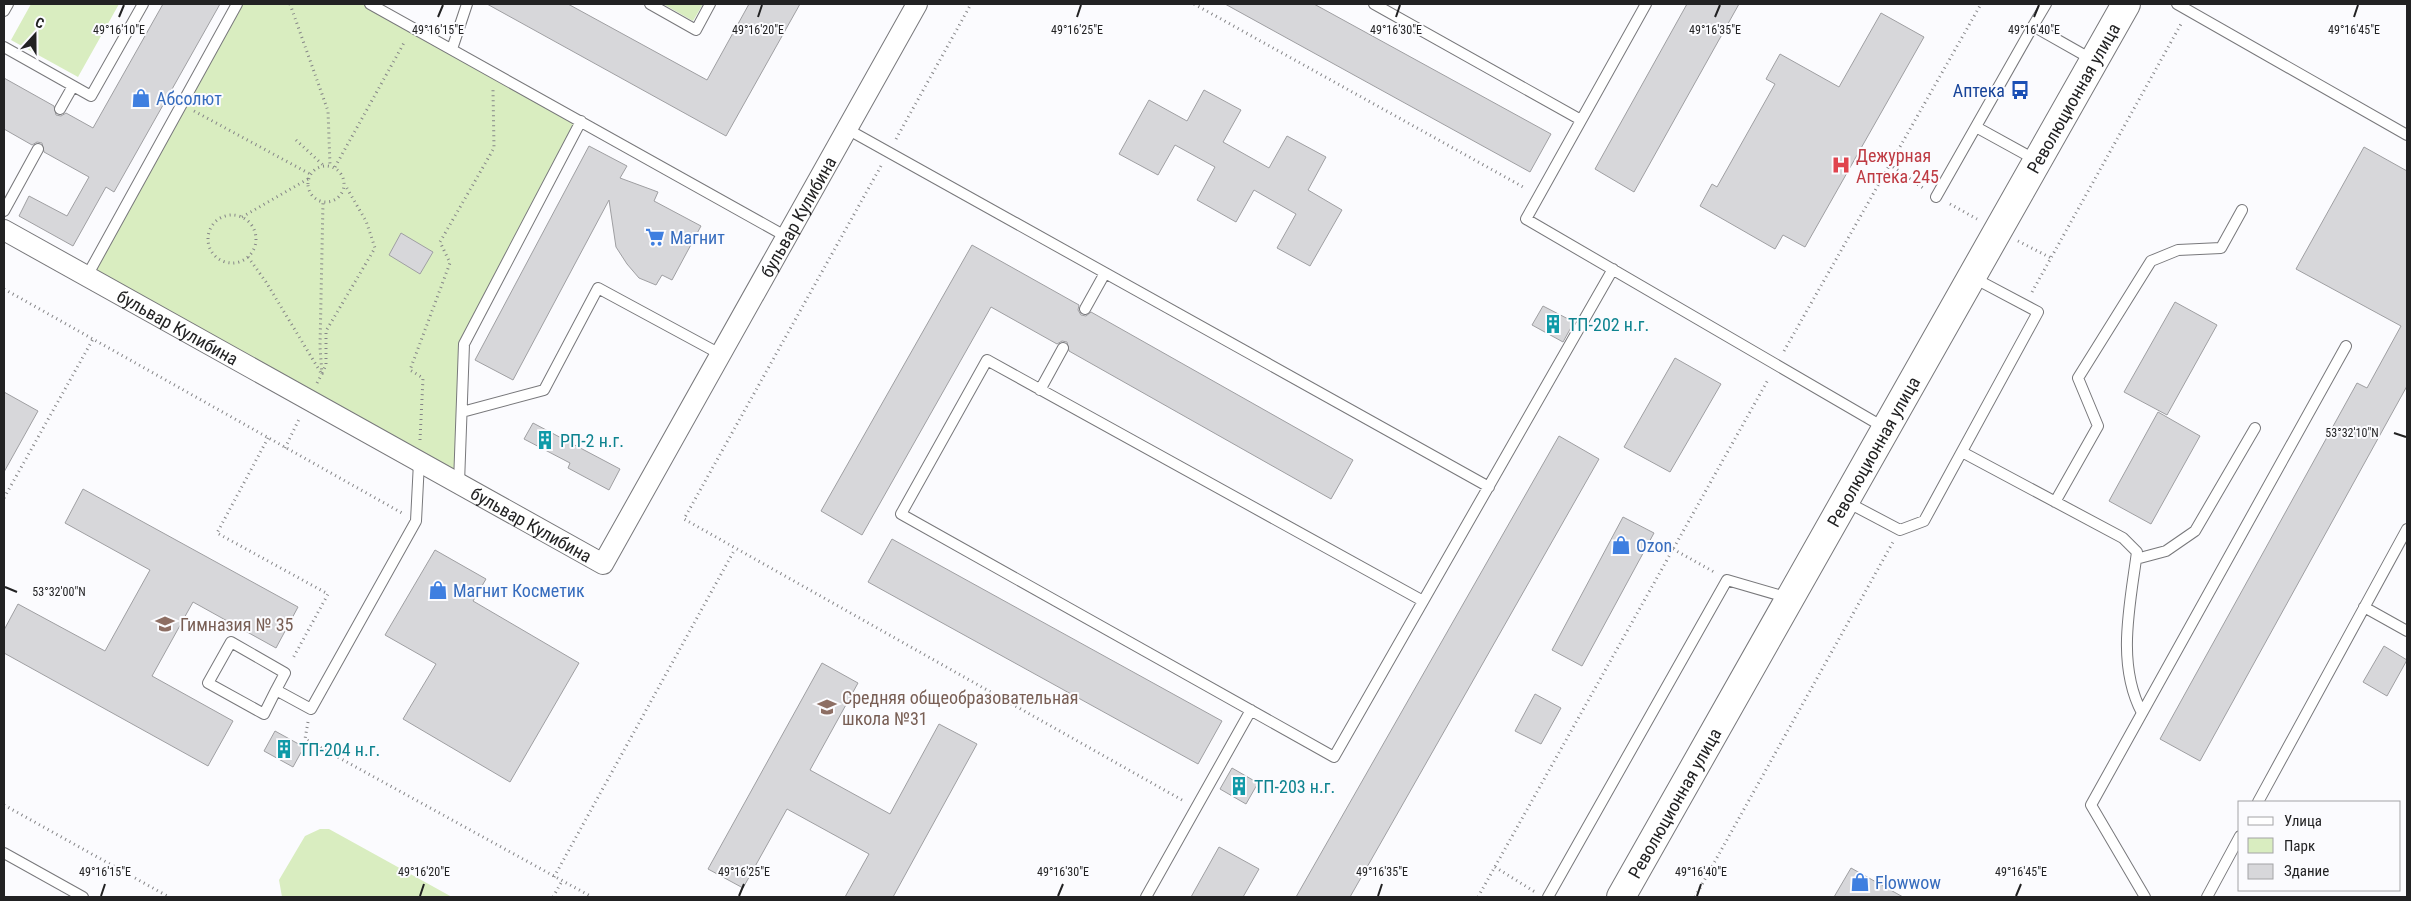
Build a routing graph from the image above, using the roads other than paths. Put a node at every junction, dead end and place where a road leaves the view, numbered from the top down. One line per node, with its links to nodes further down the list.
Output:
1 (8, 4): 14 (lane)
2 (143, 4): 19 (lane)
3 (237, 4): 35 (lane)
4 (370, 4): 17 (lane)
5 (467, 4): 17 (lane)
6 (650, 4): 7 (lane)
7 (710, 4)
8 (917, 4): 24 (street, бульвар Кулибина)
9 (1374, 4): 21 (lane)
10 (1646, 4): 21 (lane)
11 (2046, 4): 15 (lane)
12 (2126, 4): 18 (main road, Революционная улица)
13 (2177, 4): 25 (lane)
14 (4, 11)
15 (2033, 26): 18 (lane); 23 (lane)
16 (4, 47): 19 (lane)
17 (452, 50): 22 (lane)
18 (2094, 60): 27 (main road, Революционная улица)
19 (73, 86): 20 (lane)
20 (60, 110)
21 (1581, 120): 33 (lane)
22 (581, 121): 32 (lane); 42 (lane)
23 (1976, 127): 27 (lane); 28 (lane)
24 (847, 129): 32 (street, бульвар Кулибина); 34 (lane)
25 (2407, 134)
26 (38, 148): 30 (lane)
27 (2037, 160): 36 (main road, Революционная улица)
28 (1936, 197)
29 (2242, 210): 50 (lane)
30 (4, 211)
31 (4, 230): 35 (street, бульвар Кулибина)
32 (787, 236): 40 (street, бульвар Кулибина)
33 (1613, 269): 43 (lane); 48 (lane)
34 (1105, 273): 37 (lane); 48 (lane)
35 (87, 276): 46 (street, бульвар Кулибина)
36 (1971, 277): 43 (main road, Революционная улица); 45 (lane)
37 (1085, 309)
38 (2346, 346): 59 (lane)
39 (1063, 348): 41 (lane)
40 (720, 354): 42 (lane); 47 (street, бульвар Кулибина)
41 (1040, 390): 54 (lane); 58 (lane)
42 (462, 412): 47 (lane)
43 (1886, 428): 49 (main road, Революционная улица)
44 (2255, 428): 52 (lane)
45 (1962, 452): 49 (lane); 50 (lane)
46 (419, 462): 47 (street, бульвар Кулибина); 57 (lane)
47 (459, 483)
48 (1489, 487): 54 (lane)
49 (1845, 501): 53 (main road, Революционная улица)
50 (2055, 502): 52 (lane)
51 (2407, 529): 55 (lane)
52 (2136, 558): 59 (lane)
53 (1790, 598): 65 (lane); 66 (main road, Революционная улица)
54 (1423, 601): 58 (lane)
55 (2364, 607): 56 (lane); 60 (lane)
56 (2407, 631)
57 (276, 690): 57 (lane)
58 (1251, 710): 64 (lane)
59 (2142, 713): 67 (lane)
60 (2259, 801)
61 (2238, 840): 68 (lane)
62 (4, 853): 63 (lane)
63 (83, 897)
64 (1146, 897)
65 (1548, 897)
66 (1621, 897)
67 (2144, 897)
68 (2207, 897)

